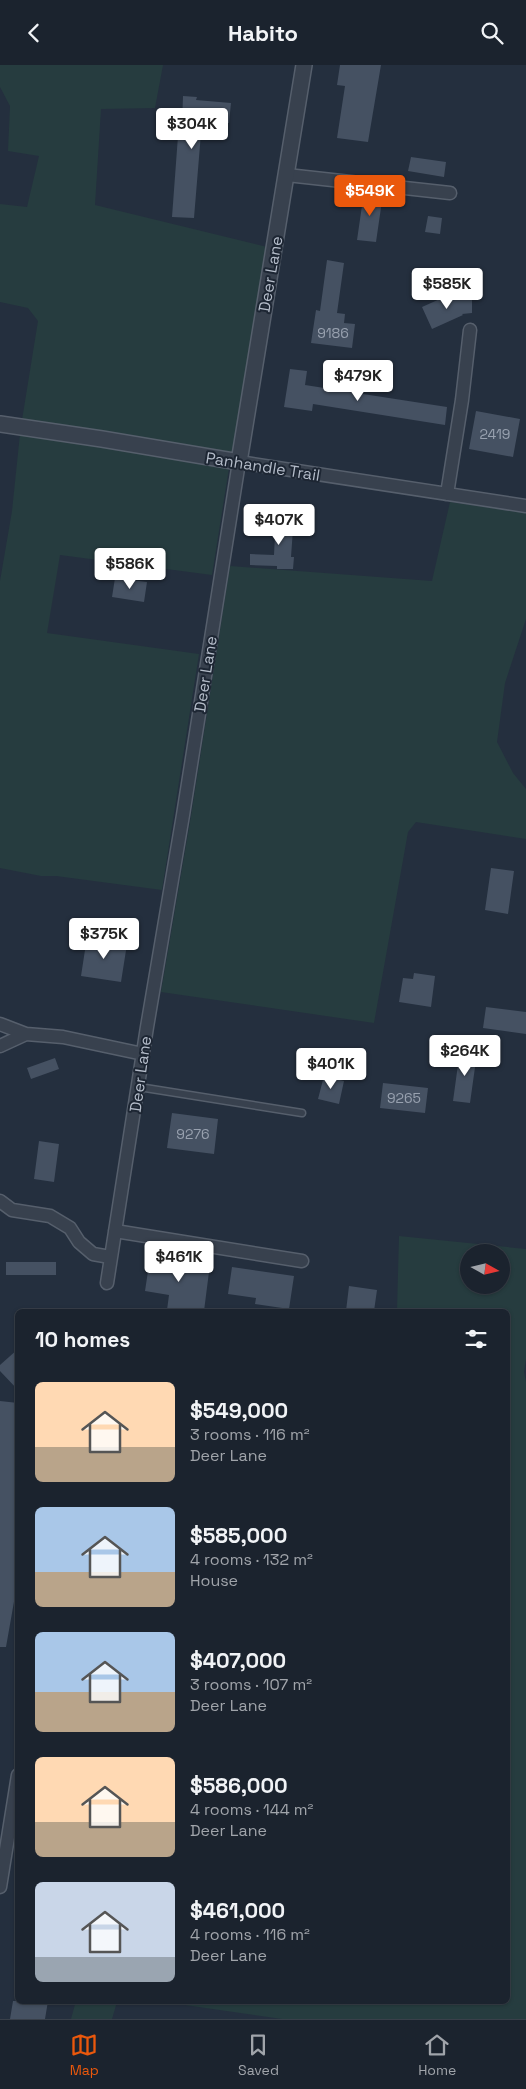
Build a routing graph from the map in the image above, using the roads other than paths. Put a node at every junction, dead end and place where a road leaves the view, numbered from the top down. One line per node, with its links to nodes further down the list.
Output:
1 (304, 65): 2 (street, Deer Lane)
2 (287, 175): 3 (street); 6 (street, Deer Lane)
3 (450, 193)
4 (470, 330): 7 (street)
5 (0, 424): 6 (street, Panhandle Trail)
6 (239, 462): 7 (street, Panhandle Trail); 12 (street, Deer Lane)
7 (447, 494): 8 (street, Panhandle Trail)
8 (526, 506)
9 (0, 1024): 10 (street)
10 (26, 1034): 11 (street); 12 (street)
11 (0, 1046)
12 (143, 1054): 13 (street, Deer Lane)
13 (139, 1087): 14 (lane); 16 (street, Deer Lane)
14 (302, 1113)
15 (0, 1201): 17 (street)
16 (115, 1231): 17 (street, Deer Lane); 18 (street)
17 (110, 1257): 19 (street, Deer Lane)
18 (302, 1261)
19 (107, 1283)
20 (15, 1790): 21 (street)
21 (0, 1887)

